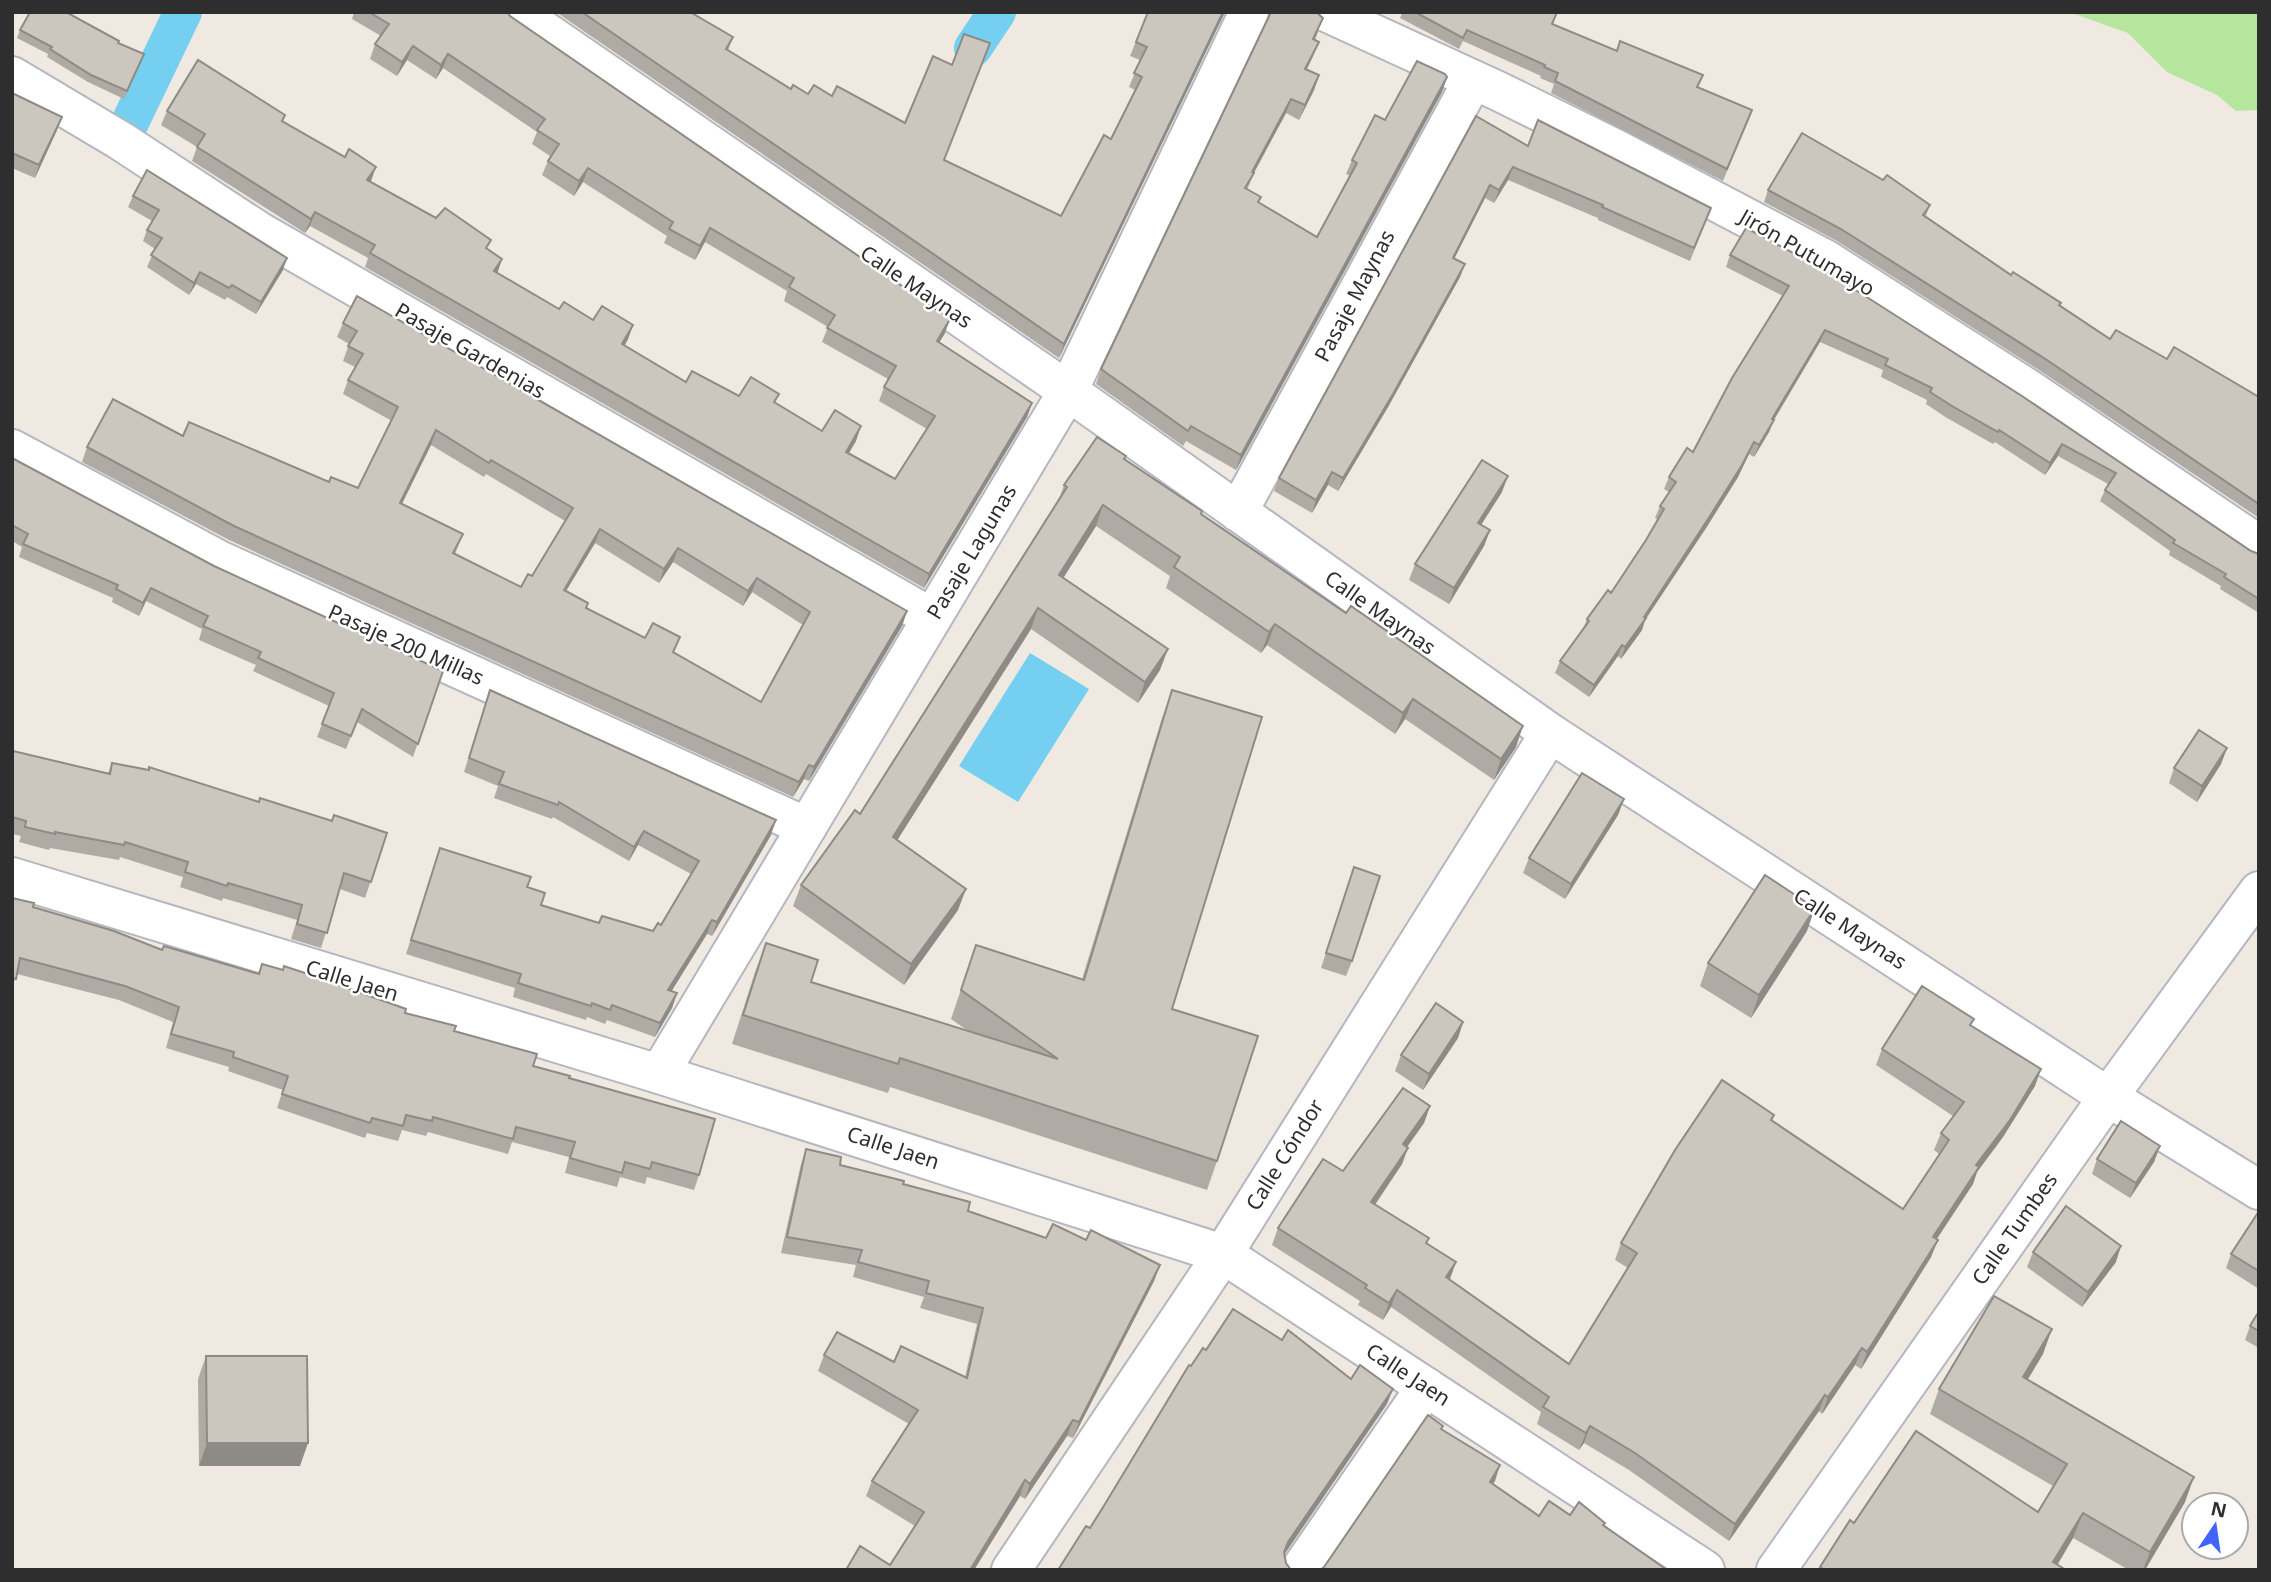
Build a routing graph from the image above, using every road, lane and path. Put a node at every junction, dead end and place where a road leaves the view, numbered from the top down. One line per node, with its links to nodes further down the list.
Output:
1 (517, 12): 6 (street, Calle Maynas)
2 (1249, 12): 6 (street, Pasaje Lagunas)
3 (1326, 12): 5 (street, Jirón Putumayo)
4 (12, 76): 10 (street, Pasaje Gardenias)
5 (1473, 80): 8 (street, Pasaje Maynas); 9 (street, Jirón Putumayo)
6 (1068, 391): 8 (street, Calle Maynas); 10 (street, Pasaje Lagunas)
7 (12, 449): 12 (street, Pasaje 200 Millas)
8 (1238, 512): 11 (street, Calle Maynas)
9 (2259, 545)
10 (932, 618): 12 (street, Pasaje Lagunas)
11 (1550, 733): 16 (street, Calle Maynas); 18 (street, Calle Cóndor)
12 (807, 827): 15 (street, Pasaje Lagunas)
13 (12, 877): 15 (street, Calle Jaen)
14 (2259, 891): 16 (street, Calle Tumbes)
15 (659, 1074): 18 (street, Calle Jaen)
16 (2108, 1097): 17 (street, Calle Maynas); 23 (street, Calle Tumbes)
17 (2259, 1189)
18 (1223, 1254): 19 (street, Calle Jaen); 20 (street, Calle Cóndor)
19 (1426, 1387): 21 (street); 22 (street, Calle Jaen)
20 (1010, 1570)
21 (1300, 1570)
22 (1704, 1570)
23 (1776, 1570)

